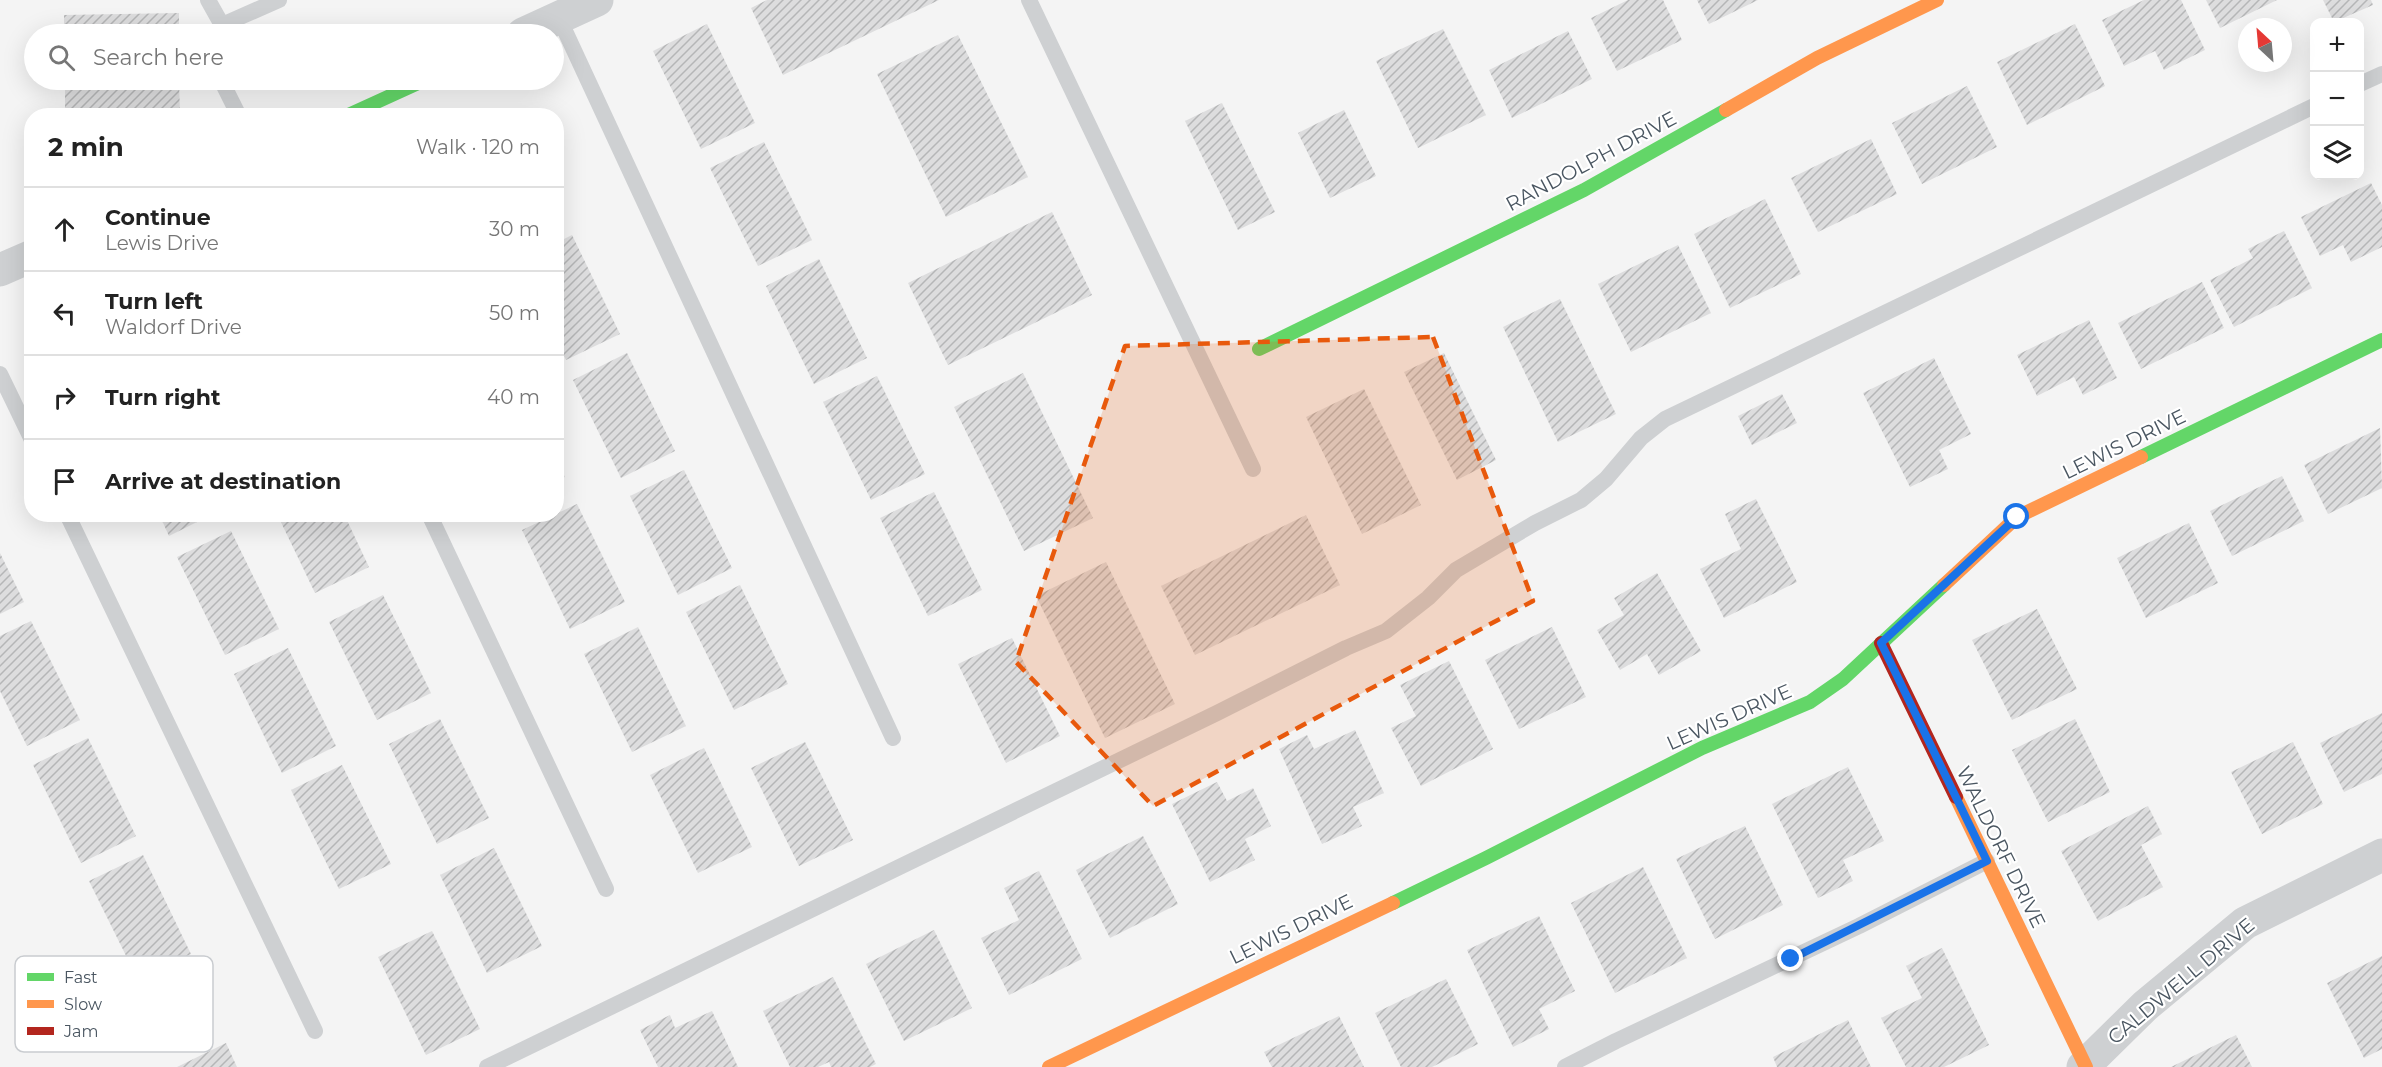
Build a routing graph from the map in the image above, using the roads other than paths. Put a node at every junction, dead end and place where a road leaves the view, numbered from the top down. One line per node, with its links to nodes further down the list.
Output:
1 (208, 0): 7 (lane)
2 (279, 0): 8 (lane)
3 (597, 0): 6 (street)
4 (1029, 0): 25 (lane)
5 (1937, 0): 22 (street, RANDOLPH DRIVE)
6 (559, 18): 9 (street); 10 (lane)
7 (218, 24)
8 (232, 24)
9 (546, 24)
10 (562, 24)
11 (564, 29): 29 (lane)
12 (2382, 74): 13 (lane)
13 (2364, 82)
14 (226, 90): 16 (lane)
15 (403, 90): 17 (street)
16 (235, 108)
17 (364, 108)
18 (2310, 108): 35 (lane)
19 (24, 260): 20 (street)
20 (0, 270)
21 (2382, 340): 28 (street, LEWIS DRIVE)
22 (1258, 349)
23 (0, 374): 24 (lane)
24 (24, 424)
25 (1253, 469)
26 (71, 522): 33 (lane)
27 (433, 522): 32 (lane)
28 (1881, 643): 31 (street, WALDORF DRIVE); 36 (street, LEWIS DRIVE)
29 (893, 738)
30 (2382, 855): 34 (street, CALDWELL DRIVE)
31 (1987, 861): 34 (street, WALDORF DRIVE); 37 (lane)
32 (606, 889)
33 (315, 1031)
34 (2085, 1066)
35 (487, 1067)
36 (1049, 1067)
37 (1565, 1067)

